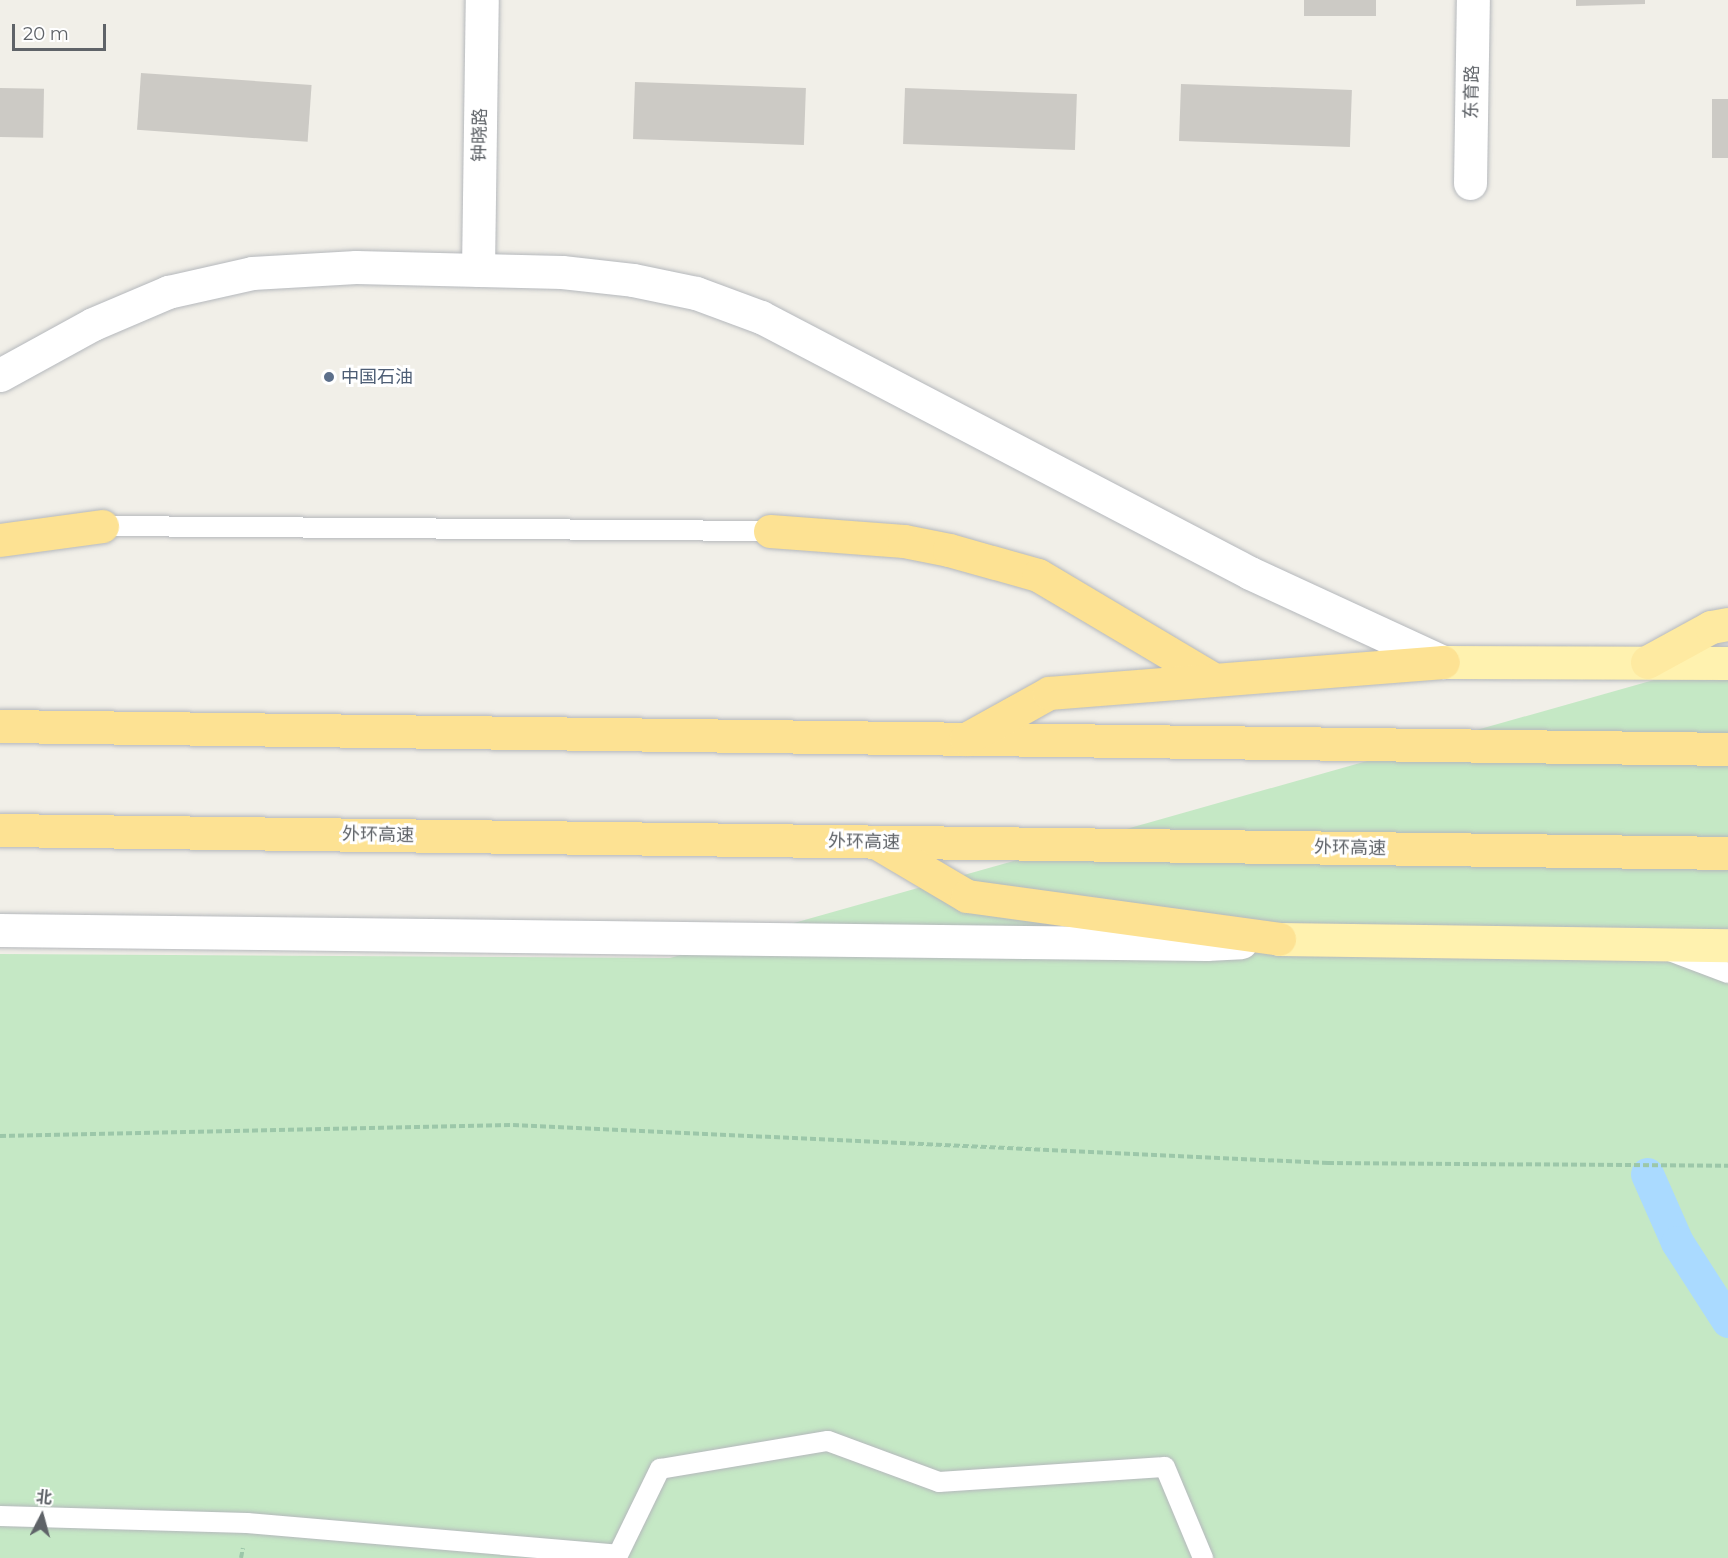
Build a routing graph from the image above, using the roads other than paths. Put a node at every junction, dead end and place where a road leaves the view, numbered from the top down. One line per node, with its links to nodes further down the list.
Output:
1 (482, 0): 4 (main road, 钟晓路)
2 (1473, 0): 3 (main road, 东育路)
3 (1470, 183)
4 (478, 270): 5 (main road); 10 (main road)
5 (0, 375)
6 (102, 526): 7 (lane); 8 (highway)
7 (771, 531): 13 (highway)
8 (0, 540)
9 (1728, 624): 11 (highway)
10 (1443, 662): 11 (main road); 13 (highway)
11 (1647, 662): 12 (main road)
12 (1728, 663)
13 (1210, 678): 15 (highway)
14 (0, 726): 15 (highway)
15 (966, 739): 16 (highway)
16 (1728, 749)
17 (0, 830): 18 (highway, 外环高速)
18 (875, 842): 19 (highway, 外环高速); 21 (highway)
19 (1728, 854)
20 (0, 930): 21 (main road)
21 (1279, 939): 22 (main road)
22 (1652, 944): 23 (main road); 24 (lane)
23 (1728, 945)
24 (1728, 973)
25 (0, 1516): 26 (lane)
26 (1203, 1558)

